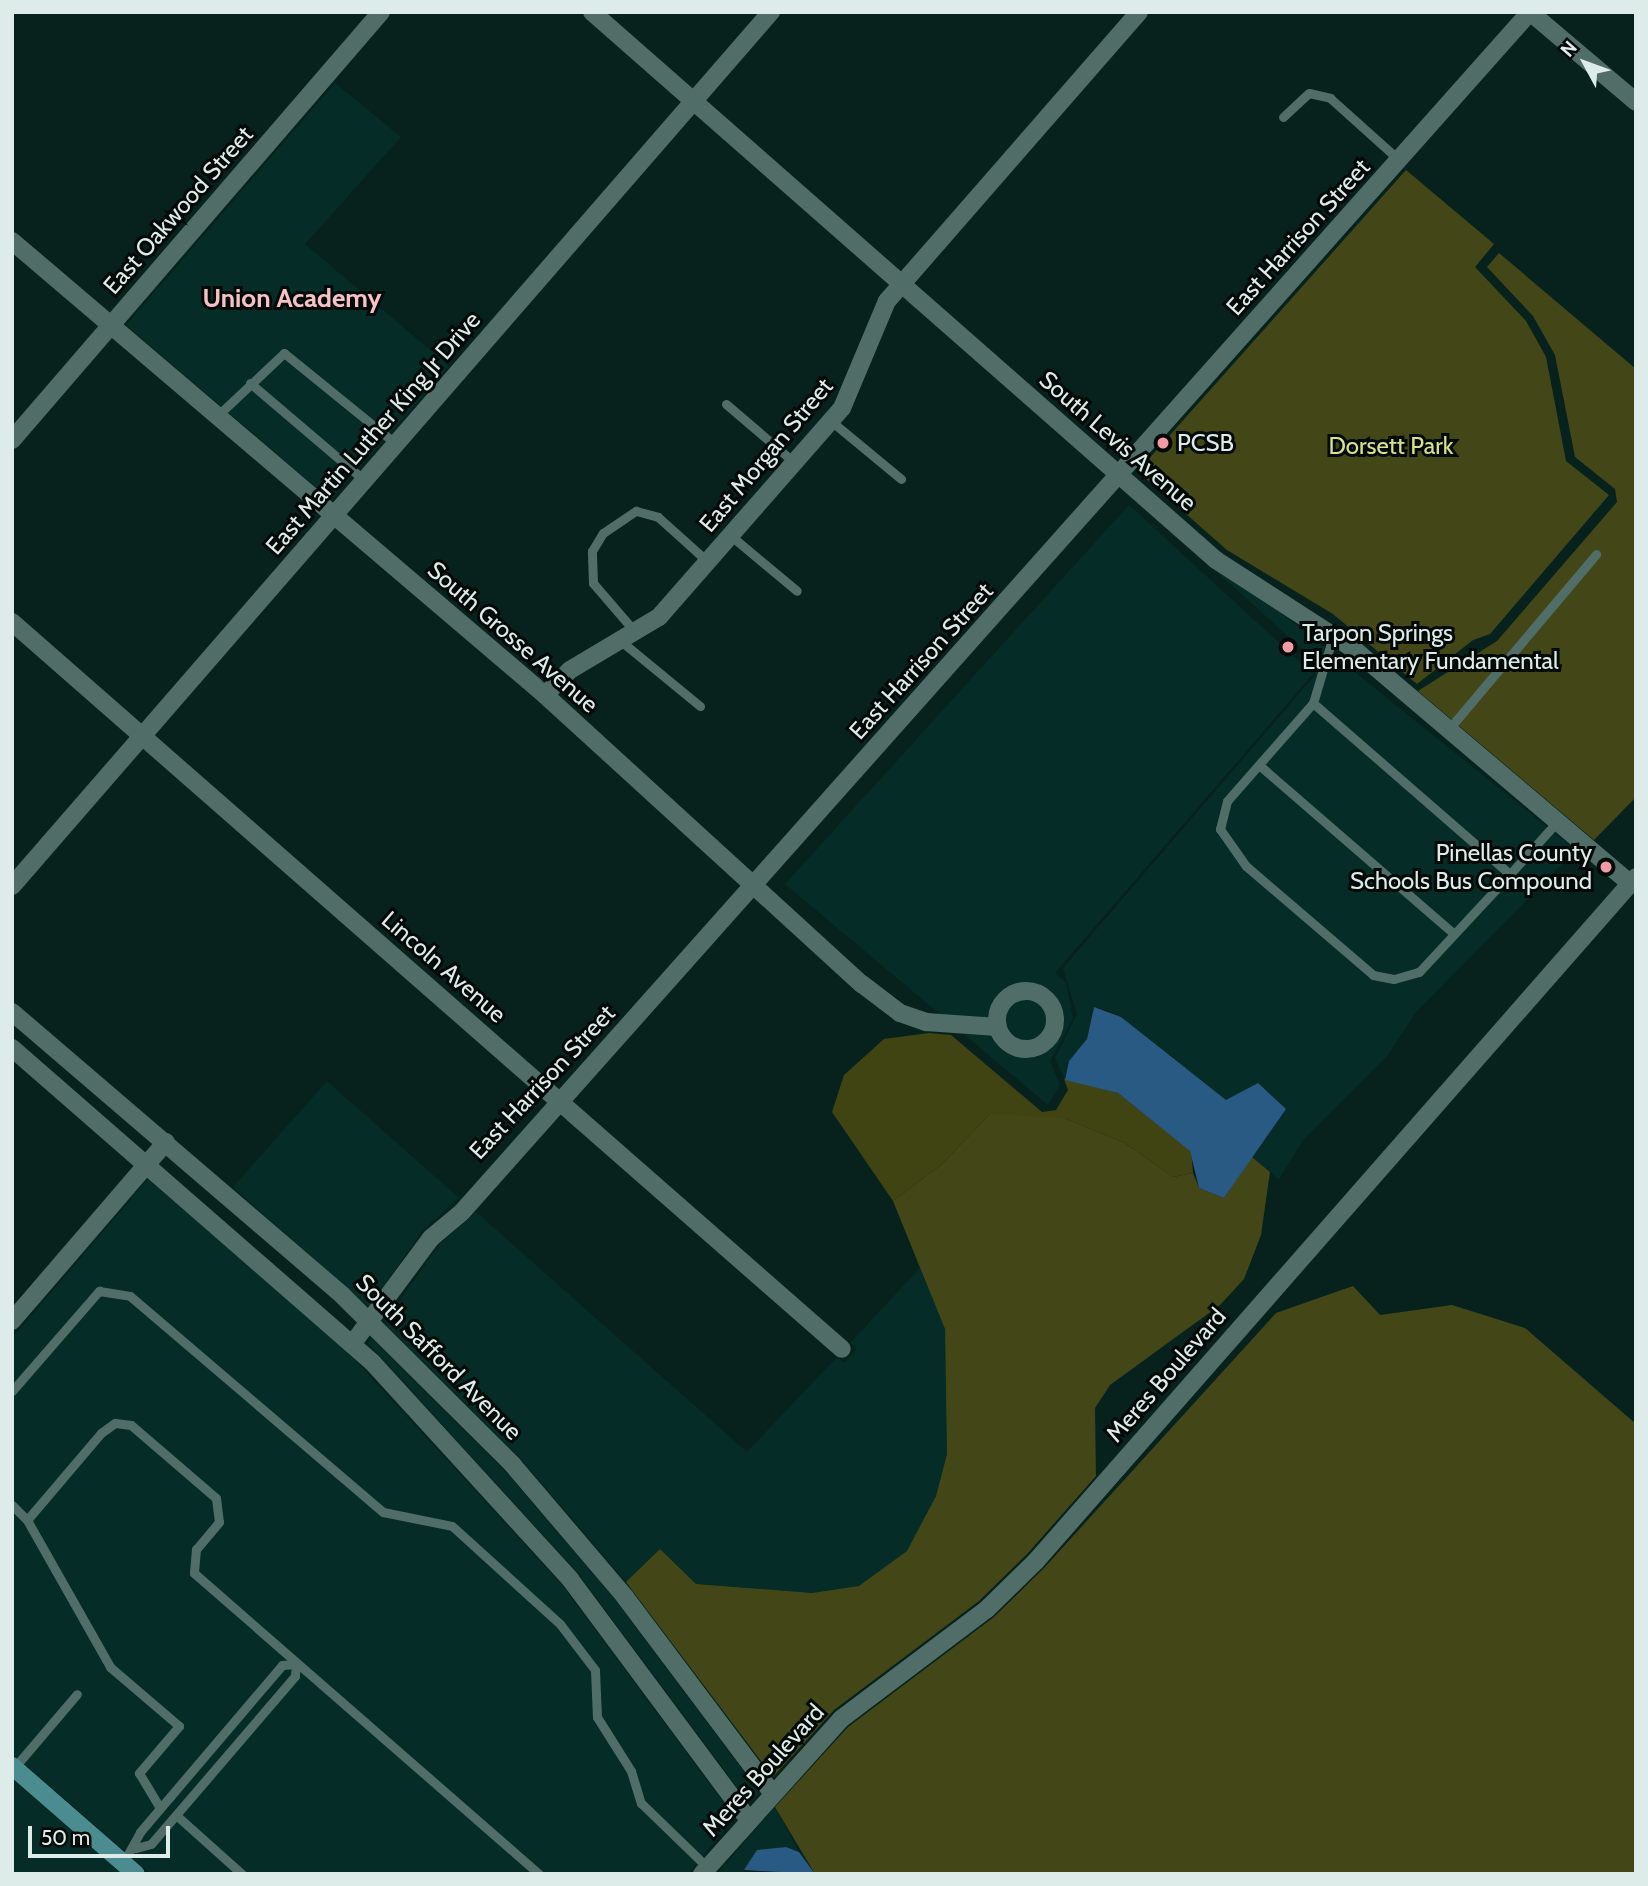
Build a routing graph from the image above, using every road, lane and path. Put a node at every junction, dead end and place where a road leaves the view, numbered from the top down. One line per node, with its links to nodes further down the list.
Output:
1 (381, 12): 12 (street, East Oakwood Street)
2 (592, 12): 6 (street, South Levis Avenue)
3 (771, 12): 6 (street, East Martin Luther King Jr Drive)
4 (1139, 12): 11 (street, East Morgan Street)
5 (1530, 12): 7 (street); 9 (street, East Harrison Street)
6 (694, 101): 11 (street, South Levis Avenue); 18 (street, East Martin Luther King Jr Drive)
7 (1636, 102)
8 (1283, 117): 9 (lane)
9 (1399, 160): 20 (street, East Harrison Street)
10 (12, 241): 12 (street, South Grosse Avenue)
11 (901, 282): 16 (street, East Morgan Street); 20 (street, South Levis Avenue)
12 (111, 326): 15 (street, South Grosse Avenue); 17 (street, East Oakwood Street)
13 (250, 383): 15 (lane); 18 (lane); 22 (lane)
14 (726, 404): 19 (lane)
15 (218, 416): 23 (street, South Grosse Avenue)
16 (831, 421): 19 (street, East Morgan Street); 21 (lane)
17 (12, 440)
18 (396, 444): 22 (street, East Martin Luther King Jr Drive)
19 (794, 462): 24 (street, East Morgan Street)
20 (1119, 475): 29 (street, South Levis Avenue); 40 (street, East Harrison Street)
21 (901, 479)
22 (364, 480): 23 (street, East Martin Luther King Jr Drive)
23 (334, 515): 31 (street, South Grosse Avenue); 35 (street, East Martin Luther King Jr Drive)
24 (730, 535): 26 (street, East Morgan Street); 27 (lane)
25 (1595, 554): 34 (lane)
26 (707, 561): 30 (street, East Morgan Street); 30 (lane)
27 (797, 591)
28 (12, 622): 35 (street, Lincoln Avenue)
29 (1333, 634): 32 (lane); 34 (street, South Levis Avenue)
30 (630, 638): 31 (street, East Morgan Street); 33 (lane)
31 (545, 695): 40 (street, South Grosse Avenue)
32 (1313, 703): 36 (lane); 38 (lane)
33 (700, 706)
34 (1448, 730): 37 (street, South Levis Avenue)
35 (143, 735): 41 (street, East Martin Luther King Jr Drive); 46 (street, Lincoln Avenue)
36 (1259, 765): 42 (lane); 42 (lane)
37 (1557, 822): 38 (lane); 39 (street, South Levis Avenue)
38 (1510, 874): 42 (lane)
39 (1634, 883): 59 (street, Meres Boulevard)
40 (756, 884): 44 (street, South Grosse Avenue); 46 (street, East Harrison Street)
41 (12, 886)
42 (1454, 934)
43 (12, 1012): 47 (street, South Safford Avenue)
44 (998, 1027)
45 (12, 1048): 48 (street, South Safford Avenue)
46 (559, 1101): 50 (street, East Harrison Street); 52 (street, Lincoln Avenue)
47 (166, 1142): 48 (street); 50 (street, South Safford Avenue)
48 (146, 1164): 49 (street); 51 (street, South Safford Avenue)
49 (12, 1321)
50 (370, 1323): 51 (street, East Harrison Street); 59 (street, South Safford Avenue)
51 (353, 1343): 62 (street, South Safford Avenue)
52 (842, 1349)
53 (12, 1391): 65 (lane)
54 (12, 1505): 55 (lane)
55 (27, 1520): 56 (lane); 60 (lane)
56 (296, 1664): 60 (lane); 61 (lane); 67 (lane)
57 (77, 1694): 58 (lane)
58 (13, 1767): 64 (main road)
59 (772, 1793): 62 (street, Meres Boulevard)
60 (160, 1808): 63 (lane)
61 (176, 1815): 63 (lane); 66 (lane)
62 (748, 1819): 65 (street, Meres Boulevard)
63 (136, 1848): 64 (lane)
64 (130, 1868)
65 (705, 1871)
66 (242, 1874)
67 (539, 1874)

